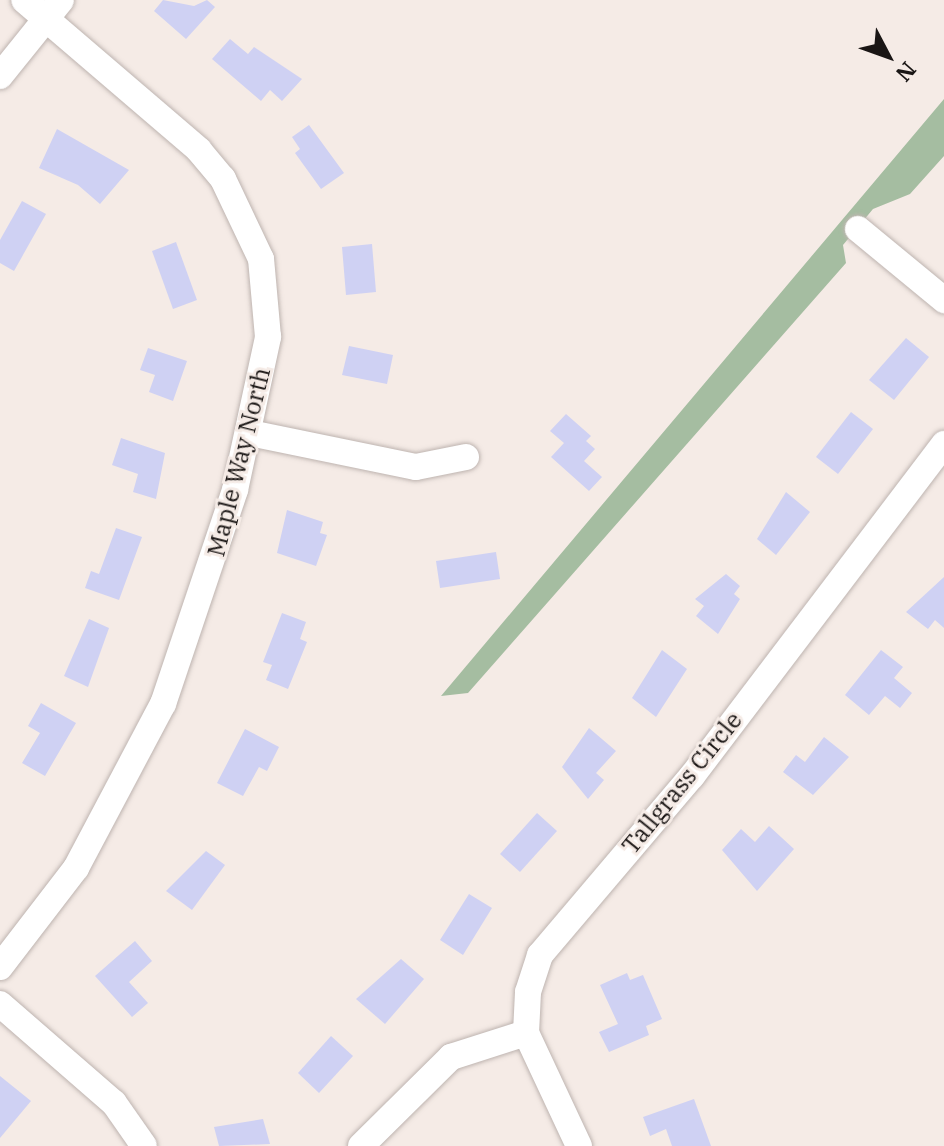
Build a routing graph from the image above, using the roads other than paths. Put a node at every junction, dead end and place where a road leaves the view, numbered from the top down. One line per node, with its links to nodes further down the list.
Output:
1 (24, 0): 2 (street, Maple Way North)
2 (53, 9): 3 (street); 6 (street, Maple Way North)
3 (0, 76)
4 (858, 229): 5 (street)
5 (944, 300)
6 (250, 433): 8 (street); 9 (street, Maple Way North)
7 (944, 444): 11 (street, Tallgrass Circle)
8 (466, 457)
9 (0, 967)
10 (0, 1004): 12 (street)
11 (526, 1033): 13 (street); 14 (street)
12 (144, 1146)
13 (361, 1146)
14 (579, 1146)

